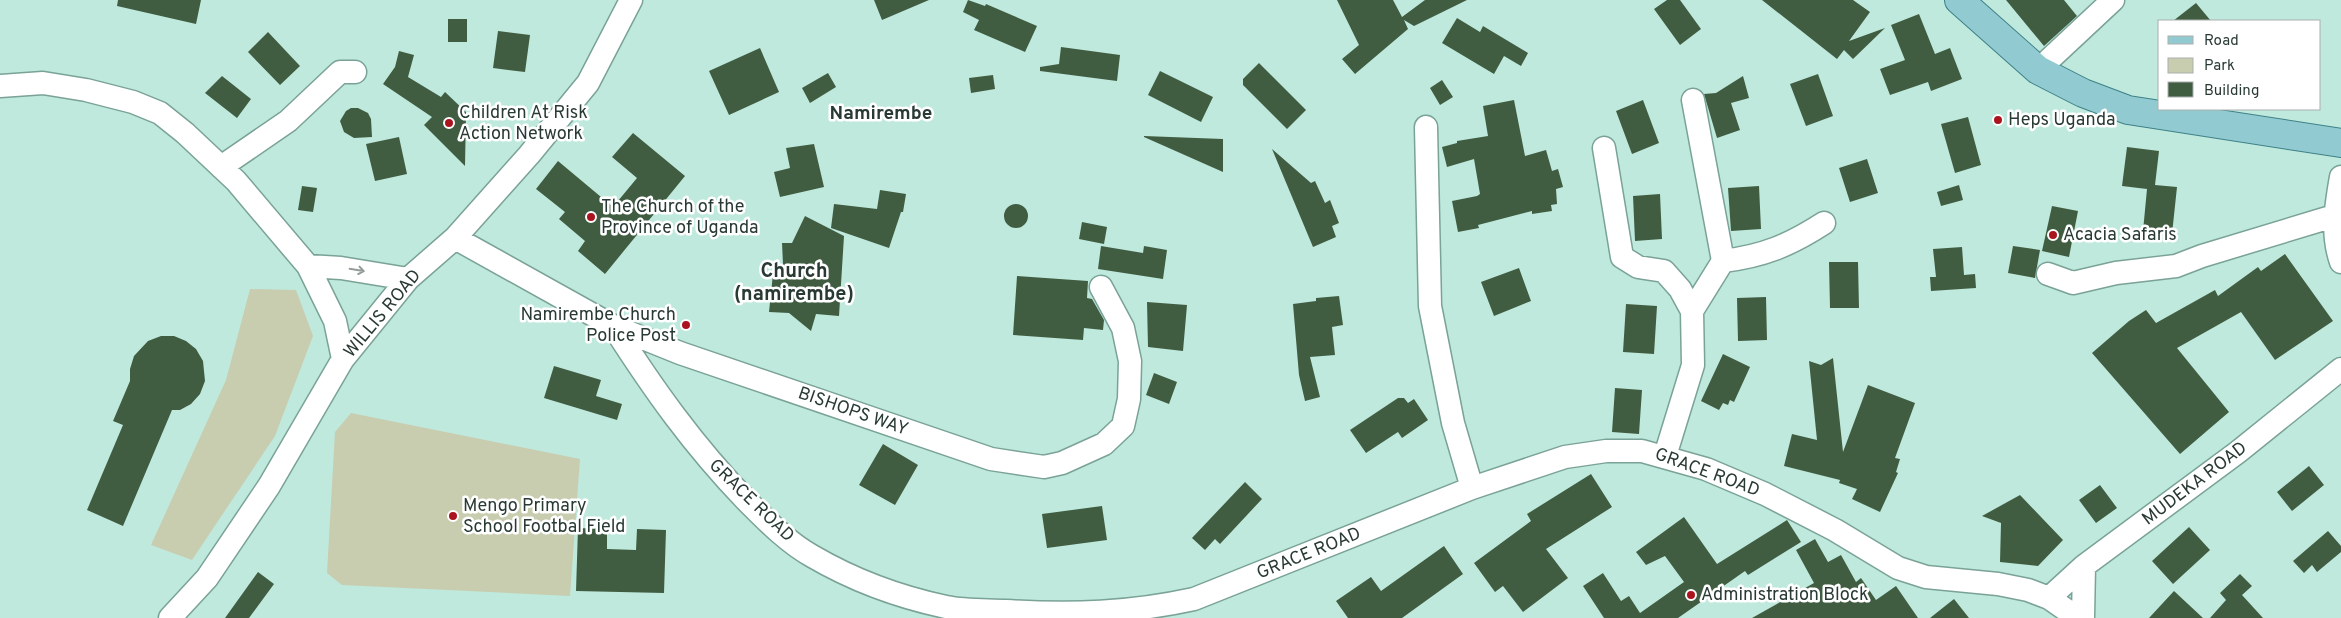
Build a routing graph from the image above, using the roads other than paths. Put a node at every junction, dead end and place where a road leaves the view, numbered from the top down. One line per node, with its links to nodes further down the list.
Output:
1 (631, 0): 15 (street, WILLIS ROAD)
2 (1960, 0): 4 (main road)
3 (2113, 0): 4 (street)
4 (2038, 70): 9 (main road)
5 (355, 72): 11 (street)
6 (0, 86): 11 (street)
7 (1693, 100): 16 (street)
8 (1426, 127): 27 (street)
9 (2341, 143)
10 (1604, 148): 22 (street)
11 (221, 167): 18 (street)
12 (2341, 177): 13 (street)
13 (2334, 216): 17 (street); 19 (street)
14 (1824, 223): 16 (street)
15 (455, 238): 20 (street, WILLIS ROAD); 23 (street, BISHOPS WAY)
16 (1723, 261): 22 (street)
17 (2341, 262)
18 (308, 266): 20 (street, one-way to 20); 24 (street)
19 (2048, 274)
20 (408, 280): 24 (street, WILLIS ROAD)
21 (1101, 287): 23 (street, BISHOPS WAY)
22 (1692, 311): 26 (street)
23 (613, 326): 27 (street, GRACE ROAD)
24 (343, 359): 30 (street, WILLIS ROAD)
25 (2341, 370): 28 (street, MUDEKA ROAD)
26 (1665, 456): 27 (street, GRACE ROAD); 29 (street, GRACE ROAD)
27 (1472, 488)
28 (2084, 566): 29 (street, MUDEKA ROAD); 32 (street)
29 (2049, 598): 31 (street, GRACE ROAD)
30 (170, 618)
31 (2078, 618)
32 (2083, 618)

